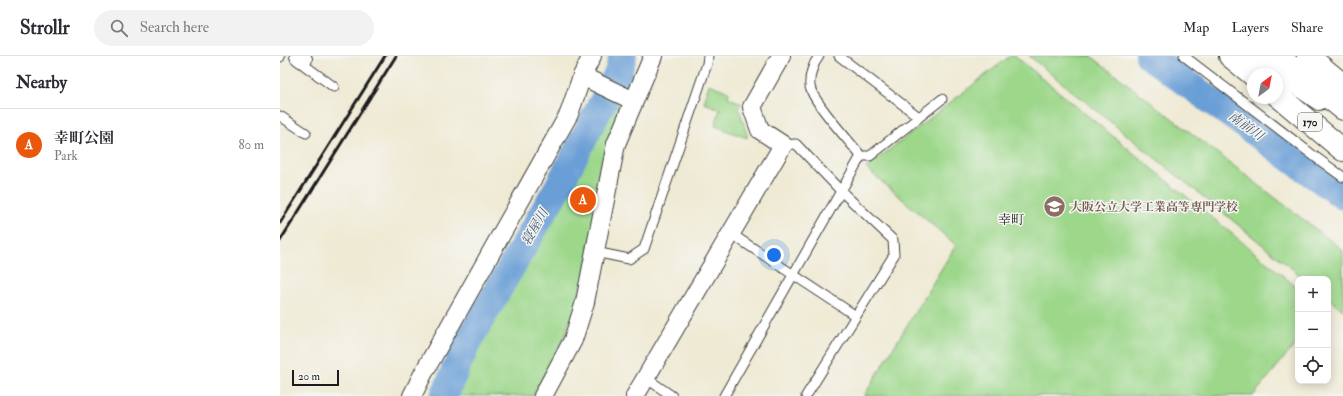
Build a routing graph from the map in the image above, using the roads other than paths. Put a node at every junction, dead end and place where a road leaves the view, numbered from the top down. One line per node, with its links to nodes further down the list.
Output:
1 (592, 56): 14 (street)
2 (653, 56): 19 (street)
3 (708, 56): 31 (lane)
4 (781, 56): 25 (street)
5 (819, 56): 27 (lane)
6 (840, 56): 22 (lane)
7 (1184, 56): 28 (lane)
8 (1230, 56): 13 (main road)
9 (1253, 56): 23 (street)
10 (1278, 56): 20 (main road, 170)
11 (1308, 56): 15 (main road)
12 (302, 57): 16 (lane)
13 (1247, 70)
14 (582, 76): 19 (street); 36 (street)
15 (1343, 85)
16 (334, 86)
17 (942, 99): 22 (lane)
18 (1283, 100): 26 (main road, 170)
19 (634, 101): 31 (street)
20 (1343, 109)
21 (280, 116): 24 (lane)
22 (919, 117): 27 (lane)
23 (1343, 117)
24 (306, 132)
25 (783, 145): 29 (lane); 30 (street)
26 (1343, 150)
27 (861, 156): 29 (lane)
28 (1343, 177)
29 (841, 191): 32 (lane); 33 (lane)
30 (730, 233): 32 (lane); 34 (street)
31 (595, 252): 37 (street)
32 (793, 275): 33 (lane); 35 (lane)
33 (856, 316): 40 (lane)
34 (646, 378): 38 (street); 39 (lane)
35 (728, 395)
36 (412, 396)
37 (543, 396)
38 (635, 396)
39 (672, 396)
40 (806, 396)

